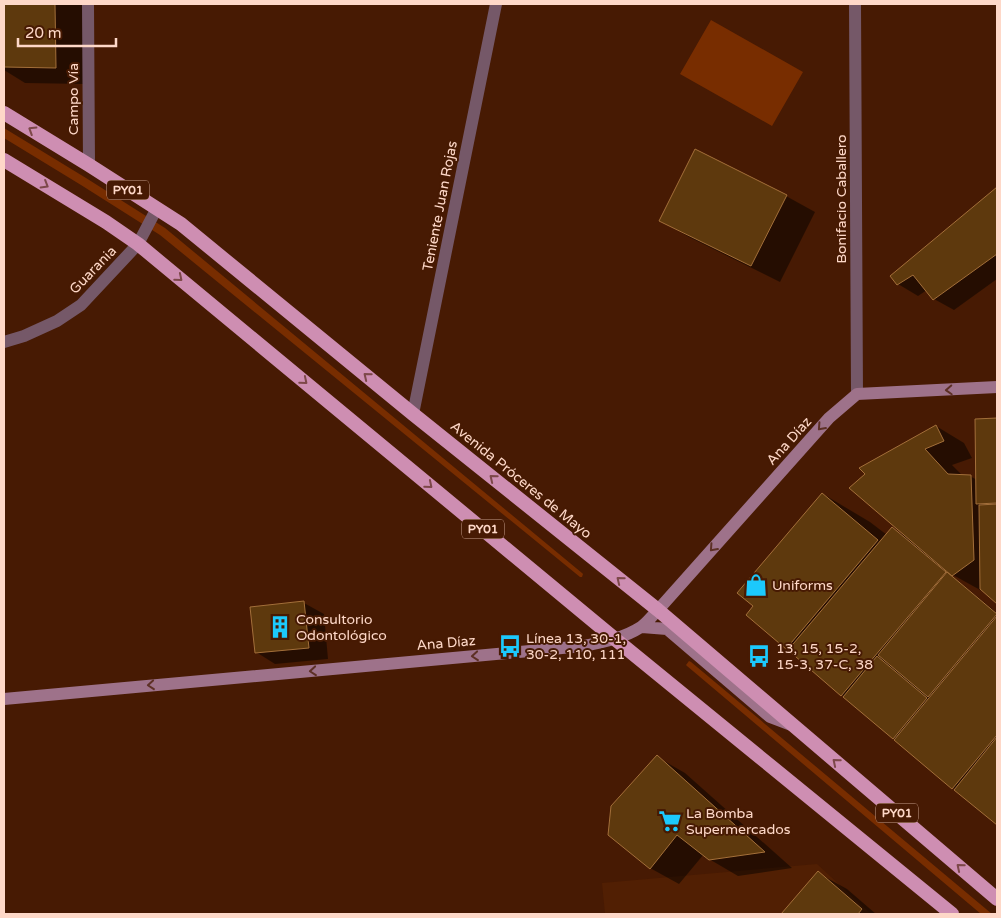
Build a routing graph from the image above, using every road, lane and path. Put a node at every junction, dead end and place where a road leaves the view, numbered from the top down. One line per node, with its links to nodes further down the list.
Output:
1 (88, 4): 6 (street, Campo Vía)
2 (496, 4): 12 (street, Teniente Juan Rojas)
3 (855, 4): 11 (street, Bonifacio Caballero)
4 (4, 112): 6 (highway, Avenida Próceres de Mayo / PY01, one-way to 4)
5 (4, 160): 8 (highway, PY01, one-way to 8)
6 (88, 164): 7 (highway, Avenida Próceres de Mayo / PY01)
7 (157, 208): 8 (street, Guarania); 12 (highway, Avenida Próceres de Mayo / PY01, one-way to 7)
8 (138, 244): 9 (street, Guarania); 15 (highway, PY01, one-way to 15)
9 (4, 342)
10 (997, 387): 11 (main road, one-way to 11)
11 (857, 394): 13 (main road, Ana Díaz, one-way to 13)
12 (413, 414): 13 (highway, Avenida Próceres de Mayo / PY01, one-way to 12)
13 (658, 610): 14 (main road, Ana Díaz); 17 (highway, Avenida Próceres de Mayo / PY01)
14 (642, 627): 15 (main road, Ana Díaz); 17 (main road)
15 (615, 639): 16 (main road, Ana Díaz, one-way to 16); 19 (highway, PY01)
16 (4, 698)
17 (796, 727): 18 (highway, Avenida Próceres de Mayo / PY01, one-way to 17)
18 (997, 898)
19 (952, 914)

